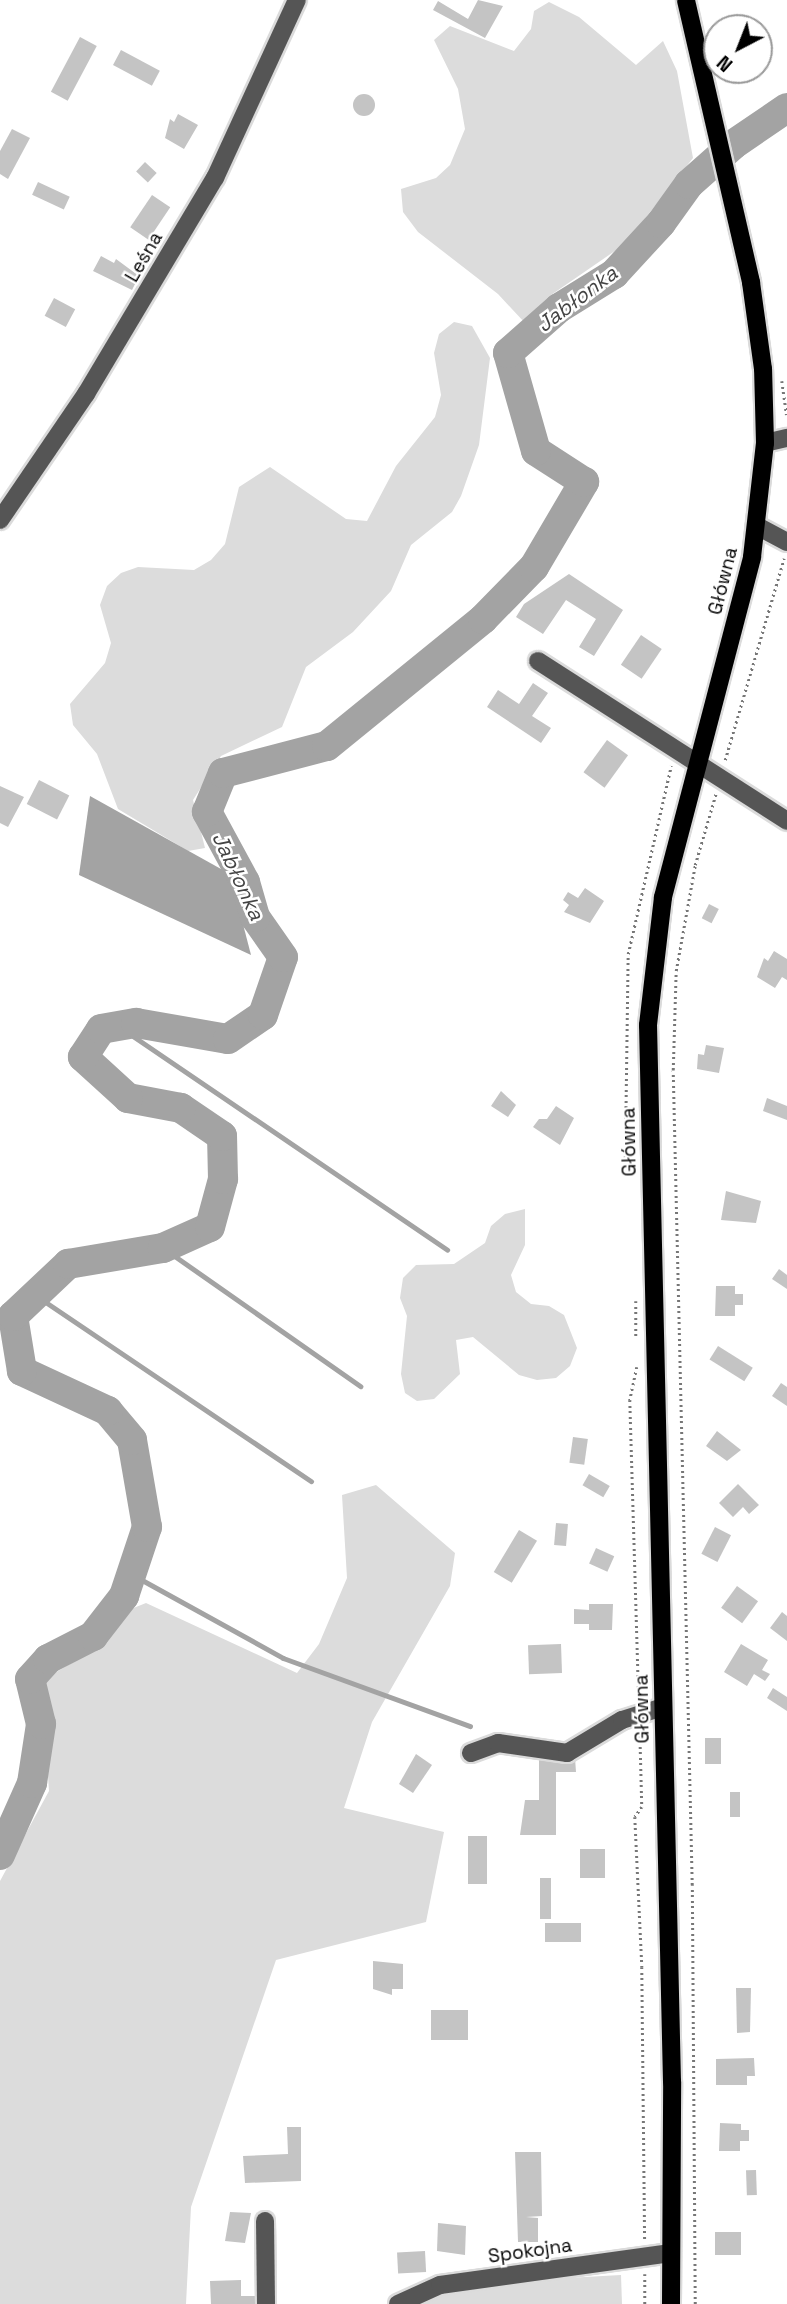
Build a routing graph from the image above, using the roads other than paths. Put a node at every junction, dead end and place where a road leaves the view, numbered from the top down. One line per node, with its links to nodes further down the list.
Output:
1 (297, 0): 5 (street, Leśna)
2 (686, 0): 4 (main road, Główna)
3 (787, 438): 4 (street)
4 (765, 443): 6 (main road, Główna)
5 (0, 520)
6 (757, 526): 7 (street); 9 (main road, Główna)
7 (787, 542)
8 (538, 661): 9 (street)
9 (697, 762): 10 (street); 11 (main road, Główna)
10 (787, 821)
11 (663, 1707): 12 (street); 14 (main road, Główna)
12 (471, 1753)
13 (265, 2221): 15 (street)
14 (671, 2253): 16 (street, Spokojna); 17 (main road, Główna)
15 (266, 2304)
16 (398, 2304)
17 (671, 2304)

